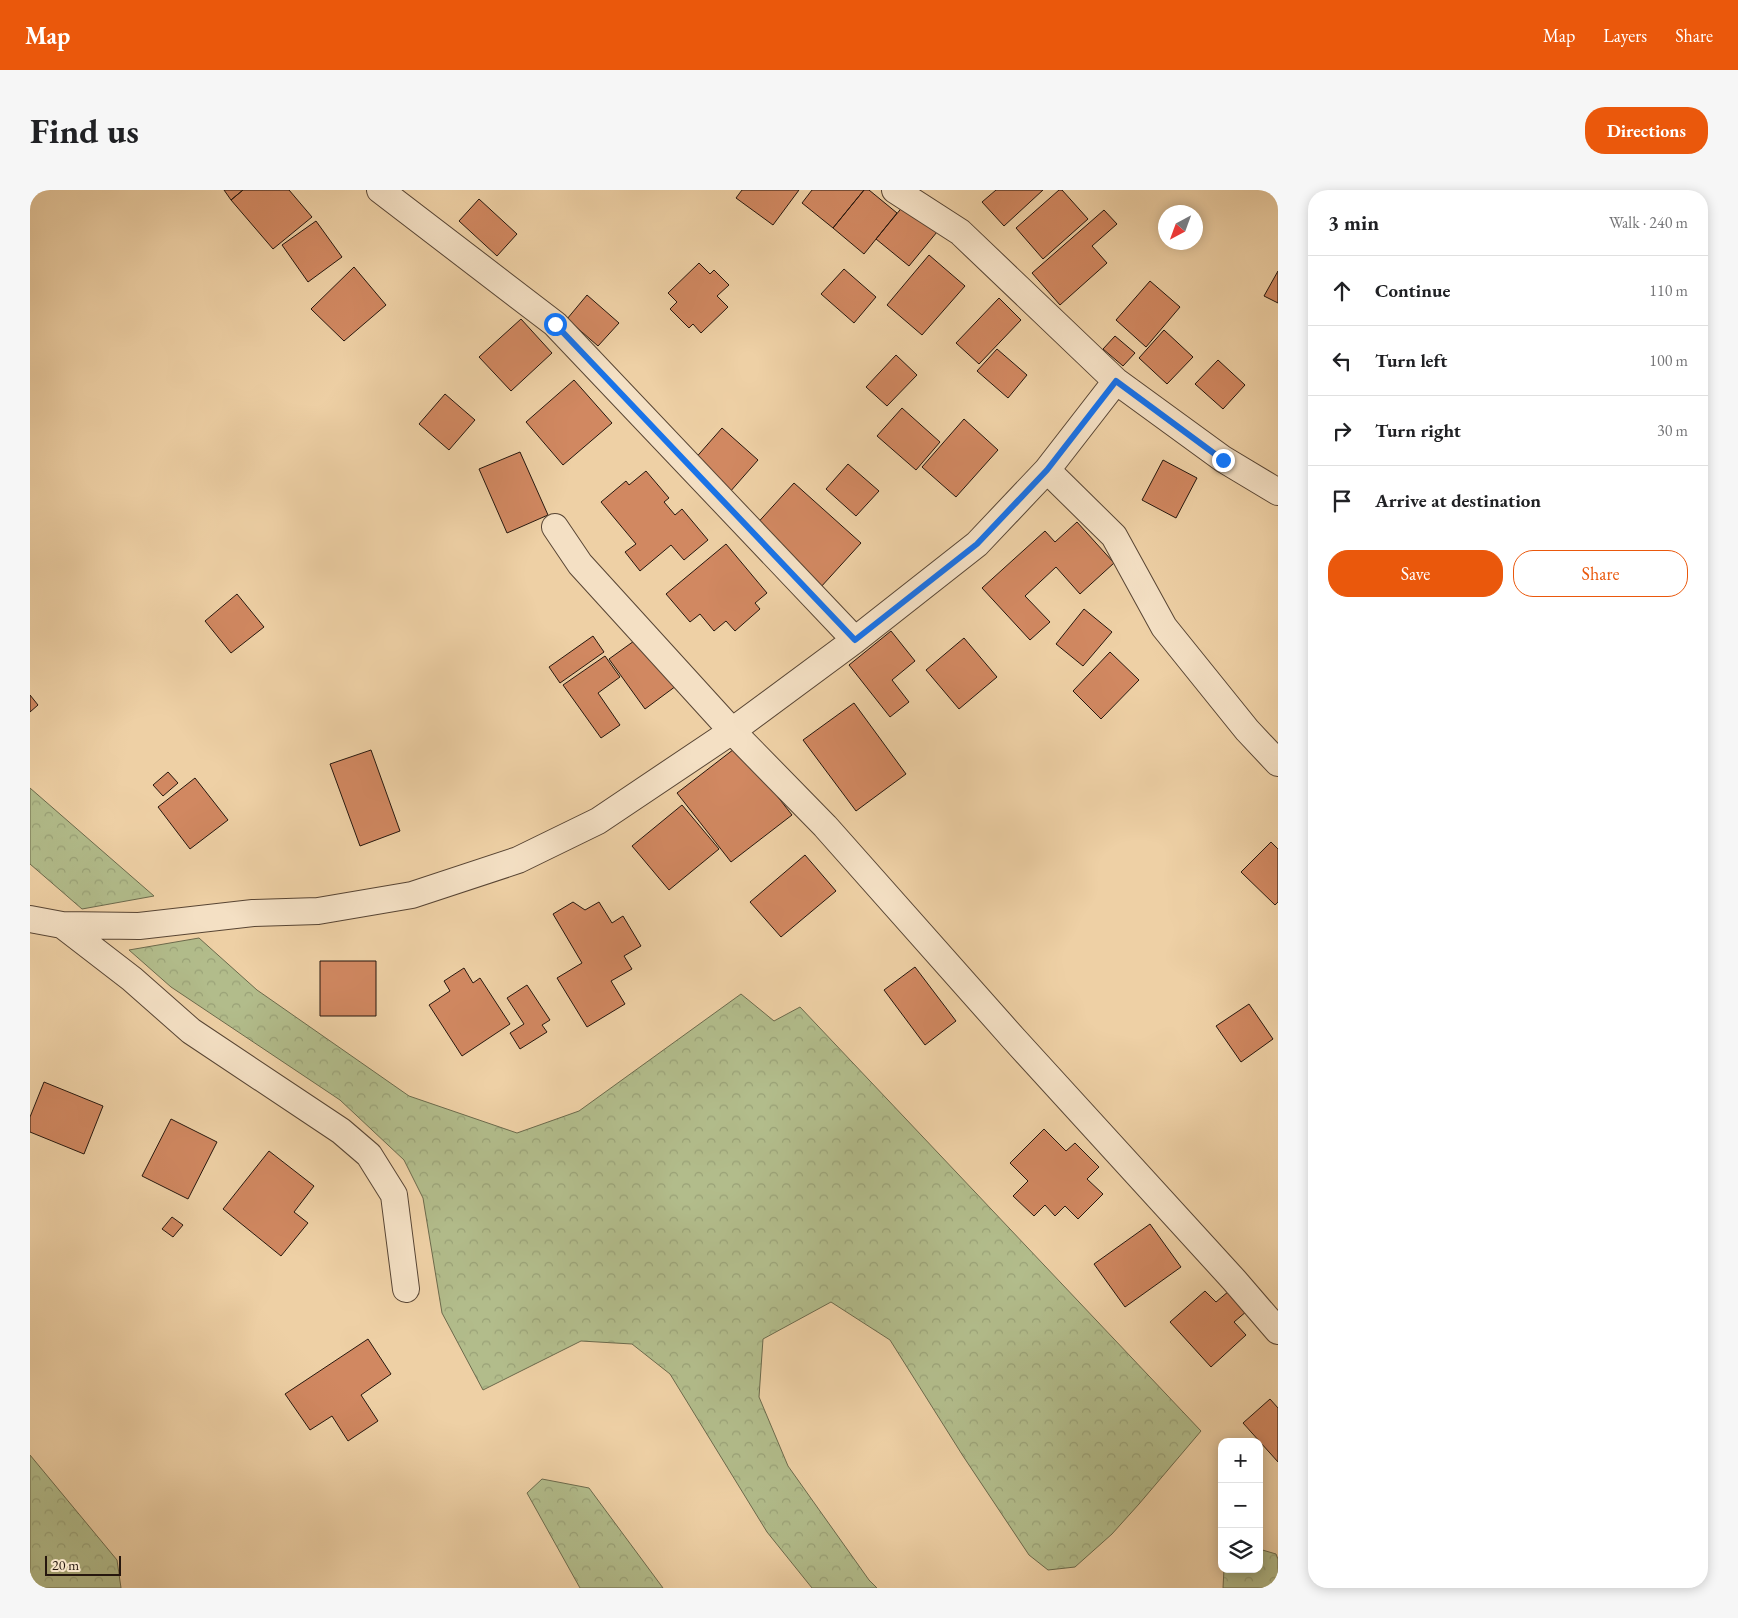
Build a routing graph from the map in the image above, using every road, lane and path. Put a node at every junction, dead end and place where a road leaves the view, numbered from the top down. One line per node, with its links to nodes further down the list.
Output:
1 (380, 190): 7 (street)
2 (895, 190): 3 (street)
3 (1116, 381): 4 (street); 5 (street)
4 (1047, 470): 7 (street); 9 (street)
5 (1278, 492)
6 (555, 527): 8 (street)
7 (855, 640): 8 (street)
8 (732, 731): 11 (street); 13 (street)
9 (1278, 763)
10 (30, 919): 11 (street)
11 (62, 925): 12 (street)
12 (406, 1289)
13 (1278, 1331)

